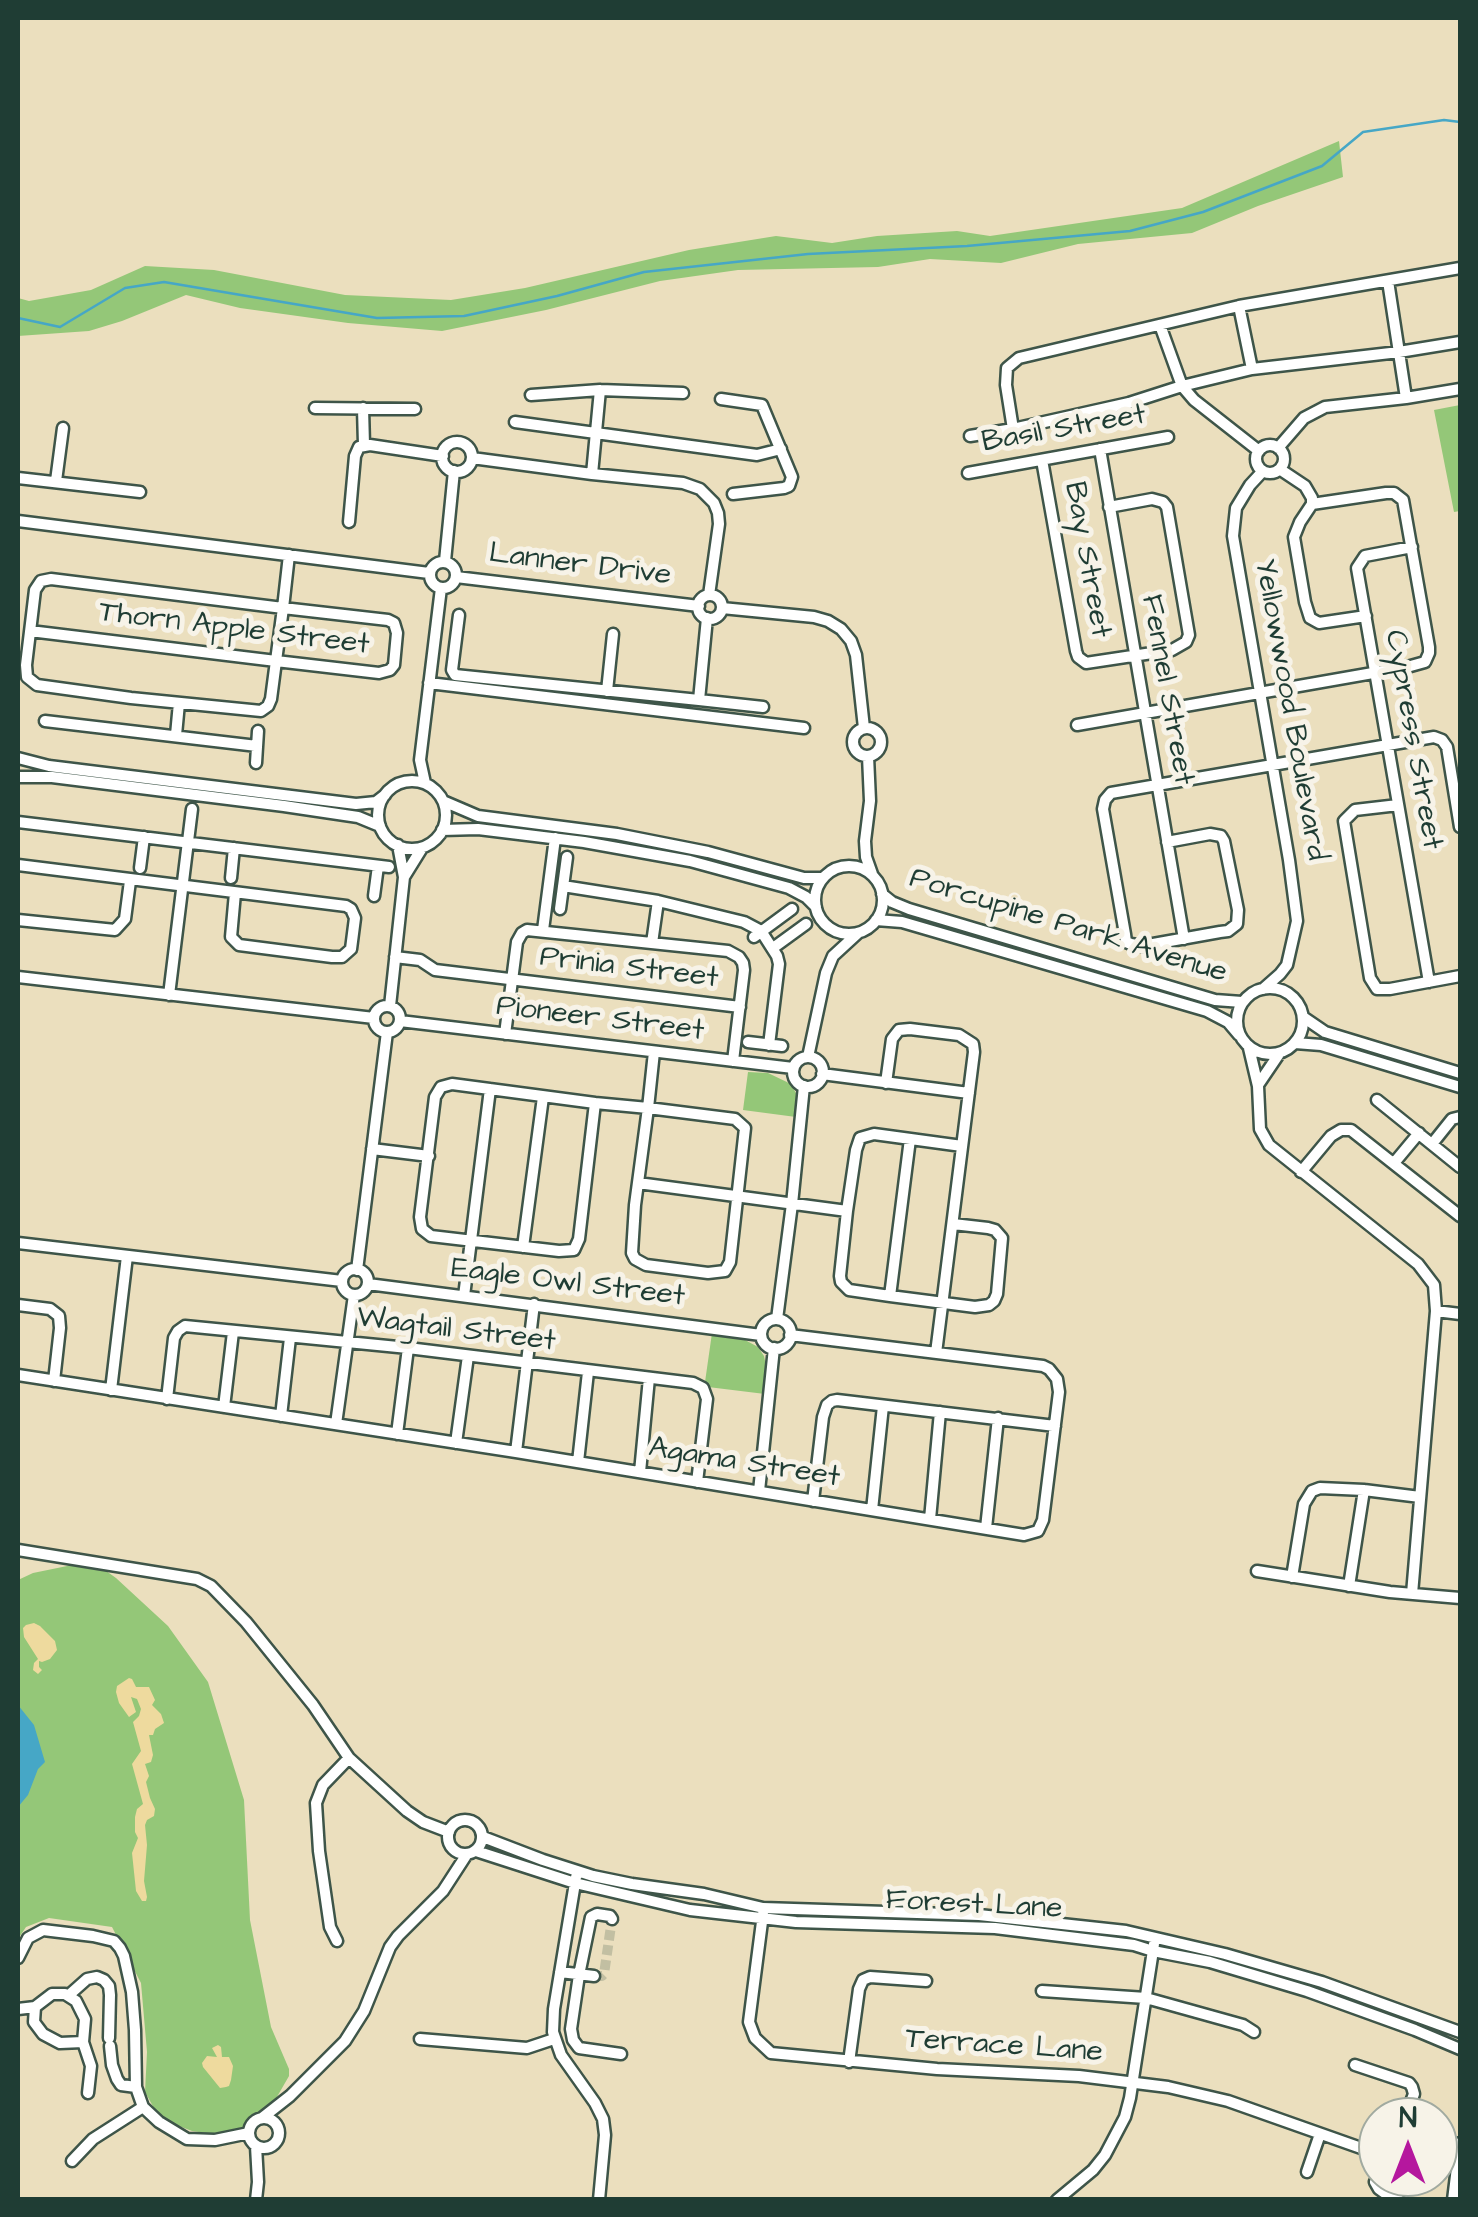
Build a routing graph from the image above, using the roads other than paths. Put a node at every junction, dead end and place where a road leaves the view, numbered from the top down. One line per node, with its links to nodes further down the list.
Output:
1 (1460, 268): 2 (street)
2 (1388, 281): 3 (street); 6 (street)
3 (1239, 306): 4 (street); 7 (street)
4 (1160, 324): 8 (street); 20 (street)
5 (1460, 342): 6 (street)
6 (1399, 352): 7 (street); 14 (street)
7 (1252, 369): 8 (street)
8 (1182, 386): 20 (street); 28 (street)
9 (1460, 388): 14 (street)
10 (600, 390): 11 (street); 12 (street); 21 (street)
11 (683, 393)
12 (531, 395)
13 (721, 398): 26 (street)
14 (1406, 398): 25 (street)
15 (315, 408): 16 (street)
16 (363, 408): 17 (street); 24 (street)
17 (415, 409)
18 (515, 422): 21 (street)
19 (63, 428): 38 (street)
20 (1013, 429): 22 (street)
21 (596, 434): 26 (street); 36 (street)
22 (970, 436)
23 (1168, 437): 27 (street, Basil Street)
24 (364, 445): 29 (street); 44 (street)
25 (1278, 448): 28 (street); 32 (street)
26 (780, 450): 40 (street)
27 (1100, 450): 31 (street, Basil Street); 42 (street, Fennel Street)
28 (1259, 451): 34 (street)
29 (442, 456): 30 (street); 33 (street)
30 (472, 458): 33 (street); 36 (street)
31 (1042, 460): 35 (street, Basil Street); 60 (street, Bay Street)
32 (1281, 470): 34 (street); 41 (street)
33 (454, 471): 47 (street)
34 (1263, 472): 65 (street, Yellowwood Boulevard)
35 (968, 473)
36 (592, 474): 51 (street)
37 (18, 478): 38 (street)
38 (56, 482): 39 (street)
39 (140, 492)
40 (733, 494)
41 (1312, 504): 45 (street); 56 (street)
42 (1109, 506): 60 (street, Fennel Street); 60 (street, Bay Street)
43 (18, 520): 46 (street)
44 (350, 522)
45 (1412, 546): 56 (street, Cypress Street); 62 (street)
46 (289, 555): 48 (street); 53 (street)
47 (444, 561): 48 (street); 49 (street)
48 (429, 573): 50 (street)
49 (456, 576): 50 (street); 52 (street, Lanner Drive)
50 (441, 588): 63 (street)
51 (710, 595): 52 (street); 54 (street)
52 (699, 606): 57 (street)
53 (283, 608): 58 (street); 61 (street); 61 (street, Thorn Apple Street)
54 (722, 608): 57 (street); 73 (street)
55 (459, 614): 64 (street)
56 (1366, 616): 62 (street, Cypress Street)
57 (707, 618): 66 (street)
58 (30, 630): 61 (street, Thorn Apple Street); 67 (street)
59 (613, 634): 64 (street)
60 (1135, 656): 69 (street, Fennel Street)
61 (276, 662): 67 (street)
62 (1376, 673): 65 (street); 76 (street, Cypress Street)
63 (429, 682): 72 (street); 80 (street)
64 (607, 691): 66 (street)
65 (1260, 693): 69 (street); 82 (street, Yellowwood Boulevard)
66 (698, 700): 68 (street)
67 (179, 702): 75 (street)
68 (763, 708)
69 (1144, 713): 71 (street); 86 (street, Fennel Street)
70 (45, 721): 75 (street)
71 (1077, 726)
72 (804, 728)
73 (864, 728): 78 (street); 78 (street)
74 (258, 731): 77 (street)
75 (176, 736): 77 (street)
76 (1388, 745): 82 (street); 89 (street, Cypress Street); 93 (street)
77 (257, 746): 81 (street)
78 (868, 756): 97 (street)
79 (18, 758): 87 (street)
80 (420, 760): 84 (street); 85 (street)
81 (256, 764)
82 (1273, 764): 86 (street); 133 (street, Yellowwood Boulevard)
83 (18, 777): 92 (street)
84 (407, 782): 85 (street); 87 (street)
85 (424, 783): 88 (street)
86 (1158, 784): 98 (street, Fennel Street); 128 (street)
87 (384, 795): 92 (street)
88 (443, 802): 94 (street); 109 (street)
89 (1398, 804): 137 (street, Cypress Street); 137 (street)
90 (192, 809): 99 (street)
91 (18, 822): 95 (street)
92 (380, 826): 100 (street)
93 (1460, 827)
94 (442, 830): 96 (street); 102 (street)
95 (144, 838): 99 (street); 106 (street)
96 (555, 838): 118 (street); 125 (street)
97 (865, 841): 105 (street); 110 (street)
98 (1167, 842): 128 (street, Fennel Street); 128 (street)
99 (188, 843): 101 (street); 113 (street)
100 (398, 845): 102 (street); 107 (street)
101 (234, 848): 108 (street); 116 (street)
102 (422, 848): 107 (street)
103 (566, 857): 112 (street)
104 (18, 865): 111 (street)
105 (840, 867): 109 (street); 110 (street)
106 (140, 868)
107 (404, 877): 132 (street)
108 (230, 878)
109 (824, 878): 118 (street)
110 (874, 878): 115 (street)
111 (130, 880): 113 (street); 121 (street)
112 (563, 886): 117 (street); 119 (street)
113 (182, 887): 114 (street); 139 (street)
114 (234, 893): 114 (street)
115 (882, 894): 122 (street); 141 (street, Porcupine Park Avenue)
116 (374, 896)
117 (658, 901): 127 (street); 129 (street)
118 (816, 907): 124 (street)
119 (560, 909)
120 (792, 909): 127 (street)
121 (18, 920)
122 (876, 920): 126 (street); 149 (street, Porcupine Park Avenue)
123 (806, 924): 130 (street)
124 (828, 926): 126 (street); 131 (street)
125 (543, 930): 129 (street); 136 (street)
126 (859, 932): 131 (street)
127 (757, 934): 130 (street)
128 (1184, 938)
129 (652, 944): 143 (street)
130 (772, 948): 150 (street)
131 (833, 956): 155 (street)
132 (395, 957): 136 (street, Prinia Street); 142 (street)
133 (1287, 965): 138 (street); 140 (street, Yellowwood Boulevard)
134 (1460, 976): 137 (street)
135 (18, 977): 139 (street)
136 (511, 980): 143 (street, Prinia Street); 148 (street)
137 (1429, 982)
138 (1263, 988): 140 (street); 141 (street)
139 (169, 995): 145 (street)
140 (1293, 998): 144 (street)
141 (1242, 1002): 149 (street)
142 (390, 1006): 145 (street); 146 (street)
143 (740, 1007): 156 (street)
144 (1303, 1016): 151 (street); 158 (street)
145 (374, 1018): 147 (street)
146 (400, 1021): 147 (street); 148 (street, Pioneer Street)
147 (387, 1032): 175 (street)
148 (505, 1034): 153 (street, Pioneer Street)
149 (1239, 1035): 152 (street)
150 (748, 1042)
151 (1295, 1043): 154 (street); 163 (street)
152 (1249, 1048): 154 (street); 162 (street)
153 (654, 1052): 156 (street, Pioneer Street); 169 (street)
154 (1279, 1054): 162 (street)
155 (808, 1057): 157 (street); 159 (street)
156 (734, 1061): 157 (street, Pioneer Street)
157 (793, 1068): 161 (street)
158 (1460, 1073)
159 (822, 1074): 160 (street); 161 (street)
160 (886, 1082): 165 (street); 165 (street)
161 (804, 1086): 182 (street)
162 (1258, 1086): 179 (street)
163 (1460, 1086)
164 (490, 1089): 166 (street); 176 (street); 186 (street)
165 (968, 1093): 174 (street)
166 (543, 1096): 168 (street); 188 (street)
167 (1378, 1100): 171 (street)
168 (595, 1103): 169 (street); 188 (street)
169 (648, 1108): 180 (street); 181 (street)
170 (1460, 1116): 173 (street)
171 (1418, 1133): 173 (street); 177 (street)
172 (910, 1139): 174 (street); 183 (street); 195 (street)
173 (1432, 1144): 178 (street)
174 (962, 1146): 185 (street)
175 (372, 1149): 176 (street); 190 (street)
176 (429, 1156): 186 (street)
177 (1394, 1163): 179 (street); 184 (street)
178 (1460, 1167)
179 (1301, 1172): 199 (street)
180 (638, 1183): 181 (street); 181 (street)
181 (737, 1197): 182 (street)
182 (792, 1204): 183 (street); 201 (street)
183 (847, 1211): 195 (street)
184 (1460, 1216)
185 (953, 1224): 196 (street); 196 (street)
186 (470, 1240): 188 (street); 194 (street)
187 (18, 1243): 189 (street)
188 (523, 1247)
189 (127, 1256): 191 (street); 216 (street)
190 (356, 1270): 191 (street); 192 (street)
191 (342, 1281): 193 (street)
192 (368, 1284): 193 (street); 194 (street, Eagle Owl Street)
193 (354, 1295): 206 (street)
194 (464, 1296): 197 (street, Eagle Owl Street)
195 (890, 1296): 196 (street)
196 (942, 1303): 209 (street)
197 (534, 1304): 203 (street, Eagle Owl Street); 211 (street)
198 (18, 1305): 215 (street)
199 (1436, 1311): 200 (street); 233 (street)
200 (1460, 1314)
201 (777, 1319): 203 (street); 204 (street)
202 (233, 1332): 205 (street, Wagtail Street); 217 (street, Wagtail Street); 219 (street)
203 (761, 1334): 208 (street)
204 (790, 1336): 208 (street); 209 (street, Agama Street)
205 (290, 1338): 206 (street, Wagtail Street); 221 (street)
206 (347, 1343): 207 (street, Wagtail Street); 223 (street)
207 (408, 1348): 210 (street, Wagtail Street); 225 (street)
208 (774, 1348): 232 (street)
209 (936, 1353): 224 (street, Agama Street)
210 (468, 1356): 211 (street, Wagtail Street); 226 (street)
211 (528, 1363): 212 (street, Wagtail Street); 227 (street)
212 (588, 1372): 214 (street, Wagtail Street); 228 (street)
213 (18, 1376): 215 (street, Agama Street)
214 (649, 1378): 229 (street); 230 (street, Wagtail Street)
215 (54, 1381): 216 (street, Agama Street)
216 (111, 1390): 217 (street, Agama Street)
217 (167, 1399): 219 (street, Agama Street)
218 (883, 1406): 220 (street); 234 (street); 235 (street)
219 (224, 1407): 221 (street, Agama Street)
220 (940, 1412): 222 (street); 236 (street)
221 (281, 1416): 223 (street, Agama Street)
222 (998, 1418): 224 (street); 237 (street)
223 (336, 1424): 225 (street, Agama Street)
224 (1054, 1426): 237 (street, Agama Street)
225 (397, 1434): 226 (street, Agama Street)
226 (456, 1443): 227 (street, Agama Street)
227 (516, 1452): 228 (street, Agama Street)
228 (578, 1462): 229 (street, Agama Street)
229 (640, 1472): 230 (street, Agama Street)
230 (696, 1482): 232 (street, Agama Street)
231 (1364, 1490): 233 (street); 240 (street); 241 (street)
232 (758, 1492): 234 (street, Agama Street)
233 (1420, 1497): 242 (street)
234 (813, 1501): 235 (street, Agama Street)
235 (872, 1510): 236 (street, Agama Street)
236 (930, 1519): 237 (street, Agama Street)
237 (986, 1528)
238 (18, 1550): 244 (street)
239 (1257, 1571): 240 (street)
240 (1292, 1576): 241 (street)
241 (1349, 1586): 242 (street)
242 (1412, 1594): 243 (street)
243 (1460, 1598)
244 (350, 1758): 245 (street); 253 (street)
245 (449, 1832): 246 (street); 247 (street)
246 (483, 1837): 248 (street); 249 (street, Forest Lane)
247 (451, 1848): 248 (street); 250 (street)
248 (472, 1853): 249 (street, Forest Lane); 250 (street)
249 (576, 1877): 251 (street, Forest Lane); 251 (street, Forest Lane); 256 (street)
250 (451, 1880): 278 (street)
251 (763, 1914): 254 (street, Forest Lane); 272 (street, Terrace Lane)
252 (612, 1919): 257 (street)
253 (337, 1941)
254 (1154, 1945): 262 (street); 266 (street, Forest Lane); 270 (street, Forest Lane)
255 (18, 1958): 275 (street)
256 (560, 1972): 257 (street); 268 (street)
257 (579, 1975): 258 (street); 271 (street)
258 (594, 1976)
259 (926, 1981): 272 (street)
260 (1042, 1991): 262 (street)
261 (69, 1995): 263 (street); 269 (street); 275 (street)
262 (1146, 1998): 265 (street); 274 (street)
263 (36, 2007): 264 (street); 269 (street)
264 (18, 2008)
265 (1254, 2032)
266 (1460, 2032)
267 (420, 2039): 268 (street)
268 (554, 2039): 292 (street)
269 (83, 2042): 276 (street)
270 (1460, 2050)
271 (621, 2054)
272 (850, 2062): 274 (street, Terrace Lane)
273 (1355, 2065): 277 (street)
274 (1133, 2081): 283 (street, Terrace Lane); 293 (street)
275 (136, 2087): 279 (street)
276 (88, 2093)
277 (1413, 2097)
278 (288, 2098): 280 (street); 281 (street)
279 (143, 2107): 282 (street); 288 (street)
280 (262, 2118): 281 (street); 282 (street)
281 (278, 2127): 286 (street)
282 (249, 2132): 285 (street)
283 (1320, 2134): 287 (street, Terrace Lane); 289 (street)
284 (1460, 2143): 294 (street)
285 (256, 2146): 286 (street); 290 (street)
286 (270, 2147): 290 (street)
287 (1358, 2147)
288 (72, 2161)
289 (1307, 2172)
290 (258, 2182): 291 (street)
291 (256, 2200)
292 (599, 2200)
293 (1057, 2200)
294 (1453, 2200)

